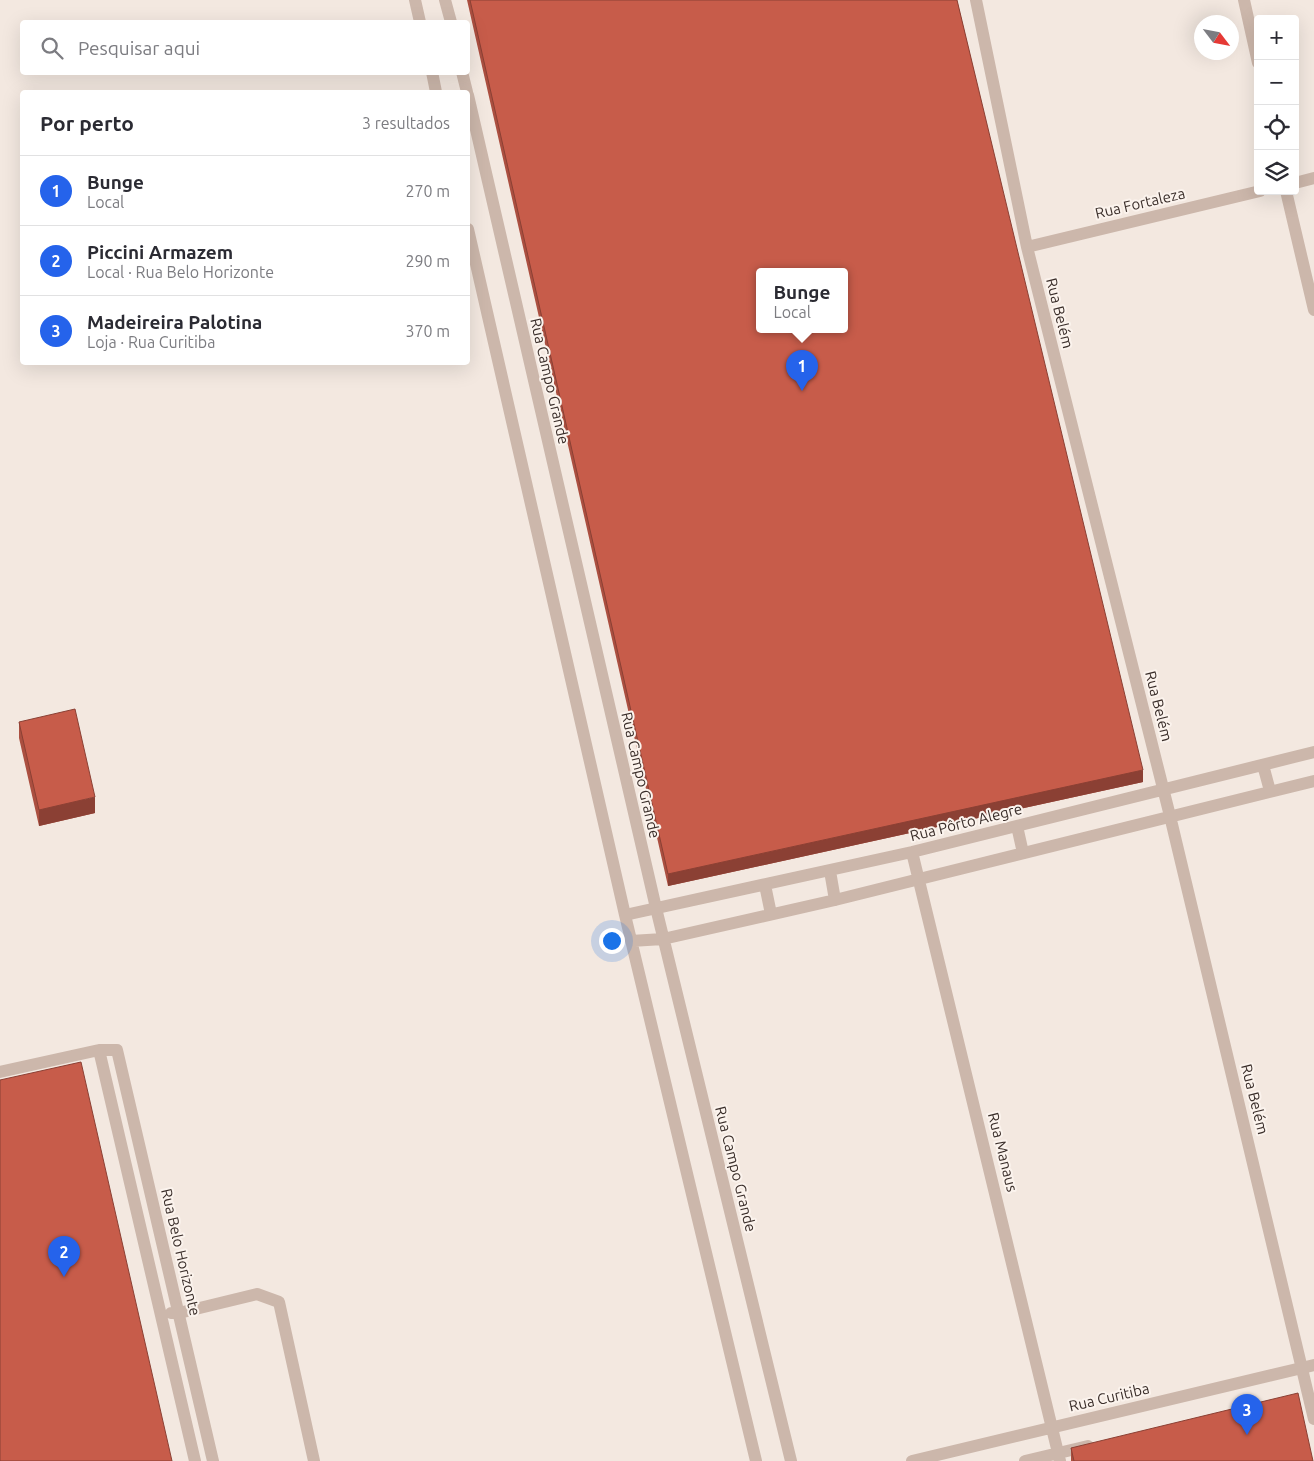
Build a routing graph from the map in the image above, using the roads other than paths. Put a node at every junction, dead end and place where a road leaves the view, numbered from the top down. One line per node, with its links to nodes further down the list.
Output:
1 (415, 0): 5 (street)
2 (445, 0): 6 (street)
3 (976, 0): 18 (street, Rua Belém)
4 (1244, 0): 7 (street)
5 (420, 20)
6 (450, 20)
7 (1257, 60)
8 (433, 75): 10 (street)
9 (463, 75): 11 (street, Rua Campo Grande)
10 (436, 90)
11 (466, 90)
12 (470, 107): 33 (street, Rua Campo Grande)
13 (1314, 178): 14 (street)
14 (1299, 182)
15 (1254, 192): 18 (street, Rua Fortaleza)
16 (1287, 195): 19 (street)
17 (470, 238): 35 (street)
18 (1027, 247): 23 (street, Rua Belém)
19 (1314, 310)
20 (1314, 752): 21 (street, Rua Pôrto Alegre)
21 (1263, 765): 23 (street, Rua Pôrto Alegre); 24 (street)
22 (1314, 781): 24 (street)
23 (1163, 789): 25 (street, Rua Belém); 26 (street, Rua Pôrto Alegre)
24 (1270, 791): 25 (street)
25 (1170, 816): 28 (street); 42 (street, Rua Belém)
26 (1017, 826): 27 (street, Rua Pôrto Alegre); 28 (street)
27 (912, 852): 29 (street, Rua Pôrto Alegre); 30 (street, Rua Manaus)
28 (1023, 853): 30 (street)
29 (830, 871): 31 (street, Rua Pôrto Alegre); 32 (street)
30 (920, 879): 32 (street); 45 (street, Rua Manaus)
31 (765, 885): 33 (street, Rua Pôrto Alegre); 34 (street)
32 (835, 900): 34 (street)
33 (656, 908): 35 (street, Rua Pôrto Alegre); 36 (street, Rua Campo Grande)
34 (771, 914): 36 (street)
35 (625, 915): 37 (street)
36 (663, 939): 37 (street); 52 (street, Rua Campo Grande)
37 (631, 941): 51 (street)
38 (99, 1050): 39 (street); 40 (street); 41 (street, Rua Belo Horizonte)
39 (0, 1072)
40 (161, 1313): 41 (street); 48 (street)
41 (179, 1313): 49 (street, Rua Belo Horizonte); 50 (street)
42 (1309, 1366): 43 (street, Rua Belém); 45 (street, Rua Curitiba)
43 (1307, 1392): 44 (street, Rua Belém)
44 (1314, 1419)
45 (1053, 1428): 47 (street, Rua Manaus); 53 (street, Rua Curitiba)
46 (1097, 1443): 47 (street)
47 (1059, 1457): 54 (street)
48 (195, 1461)
49 (213, 1461)
50 (314, 1461)
51 (756, 1461)
52 (791, 1461)
53 (912, 1461)
54 (1024, 1461)

